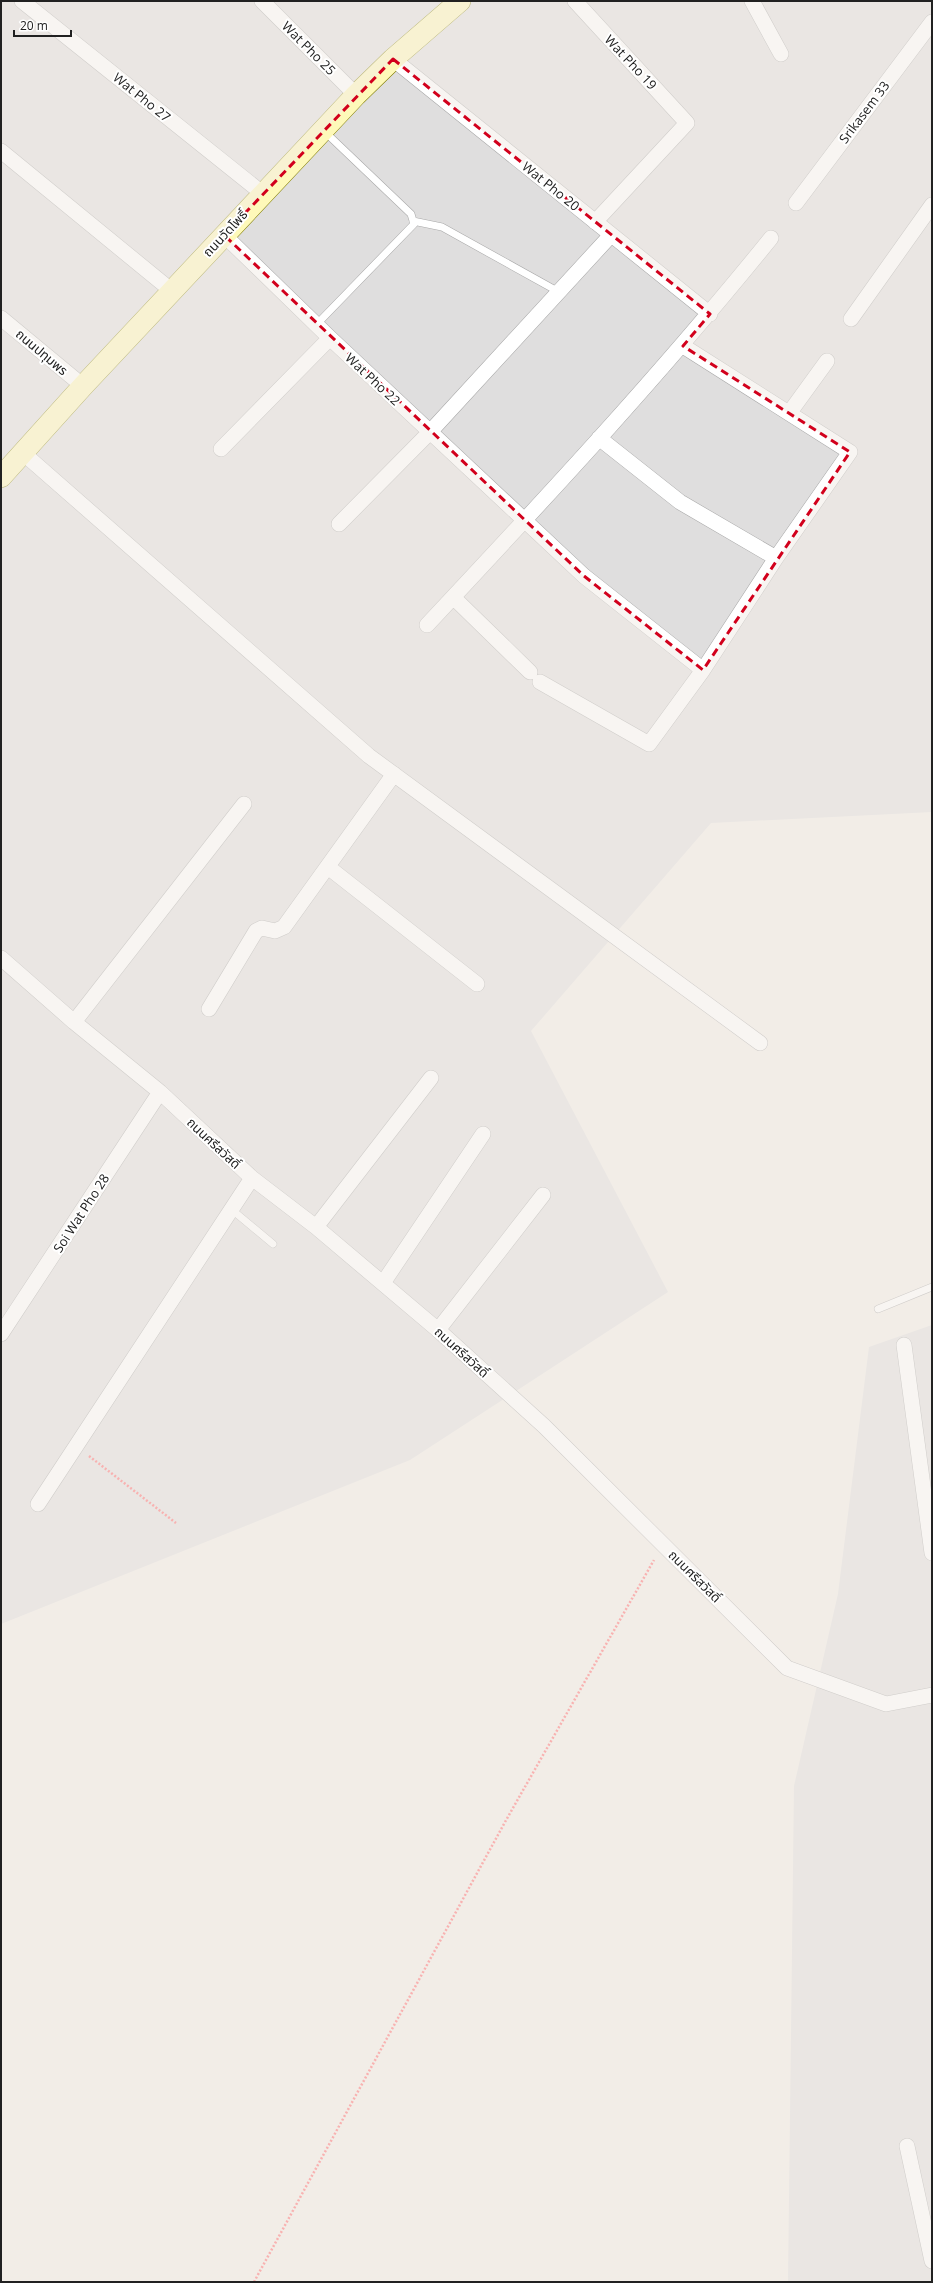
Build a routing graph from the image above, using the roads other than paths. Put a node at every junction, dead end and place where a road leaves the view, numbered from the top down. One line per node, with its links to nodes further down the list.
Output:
1 (22, 1): 12 (street, Wat Pho 27)
2 (262, 1): 9 (street, Wat Pho 25)
3 (460, 1): 8 (street, ถนนวัดโพธิ์)
4 (575, 1): 16 (street, Wat Pho 19)
5 (752, 1): 7 (street)
6 (932, 22): 13 (street, Srikasem 33)
7 (781, 54)
8 (393, 59): 9 (street, ถนนวัดโพธิ์); 16 (street, Wat Pho 20)
9 (356, 95): 10 (street, ถนนวัดโพธิ์)
10 (323, 130): 12 (street, ถนนวัดโพธิ์); 15 (lane)
11 (1, 151): 20 (street)
12 (262, 193): 17 (street, ถนนวัดโพธิ์)
13 (796, 203)
14 (932, 205): 24 (street)
15 (413, 221): 21 (lane); 25 (lane)
16 (595, 222): 18 (street, Wat Pho 20)
17 (224, 235): 20 (street, ถนนวัดโพธิ์); 25 (street, Wat Pho 22)
18 (611, 235): 21 (street); 22 (street, Wat Pho 20)
19 (771, 238): 22 (street)
20 (172, 291): 29 (street, ถนนวัดโพธิ์)
21 (559, 292): 31 (street)
22 (710, 314): 27 (street)
23 (1, 318): 29 (street, ถนนปทุมพร)
24 (852, 319)
25 (316, 325): 26 (street, Wat Pho 22)
26 (330, 338): 31 (street, Wat Pho 22); 33 (street)
27 (683, 346): 30 (street); 32 (street)
28 (827, 361): 30 (street)
29 (83, 386): 34 (street, ถนนวัดโพธิ์)
30 (790, 412): 38 (street)
31 (430, 432): 36 (street, Wat Pho 22); 37 (street)
32 (599, 438): 36 (street); 38 (street)
33 (221, 450)
34 (23, 453): 35 (street, ถนนวัดโพธิ์); 42 (street)
35 (1, 477)
36 (525, 520): 39 (street); 41 (street, Wat Pho 22)
37 (339, 524)
38 (776, 558): 41 (street)
39 (453, 597): 40 (street); 41 (street)
40 (427, 625)
41 (703, 670)
42 (394, 774): 44 (street); 49 (street)
43 (244, 804): 48 (street)
44 (328, 867): 46 (street); 47 (street)
45 (1, 958): 48 (street, ถนนศรีสวัสดิ์)
46 (477, 984)
47 (209, 1009)
48 (74, 1022): 51 (street, ถนนศรีสวัสดิ์)
49 (760, 1043)
50 (431, 1078): 56 (street)
51 (160, 1092): 53 (street, ถนนศรีสวัสดิ์); 62 (street, Soi Wat Pho 28)
52 (483, 1134): 58 (street)
53 (252, 1178): 55 (street); 56 (street, ถนนศรีสวัสดิ์)
54 (542, 1195): 61 (street)
55 (232, 1209): 57 (lane); 64 (street)
56 (316, 1227): 58 (street, ถนนศรีสวัสดิ์)
57 (273, 1244)
58 (383, 1283): 61 (street, ถนนศรีสวัสดิ์)
59 (932, 1287): 60 (lane)
60 (878, 1308)
61 (438, 1330): 66 (street, ถนนศรีสวัสดิ์)
62 (1, 1334)
63 (904, 1345): 65 (street)
64 (38, 1504)
65 (932, 1553)
66 (932, 1695)
67 (907, 2146): 68 (street)
68 (932, 2261)

